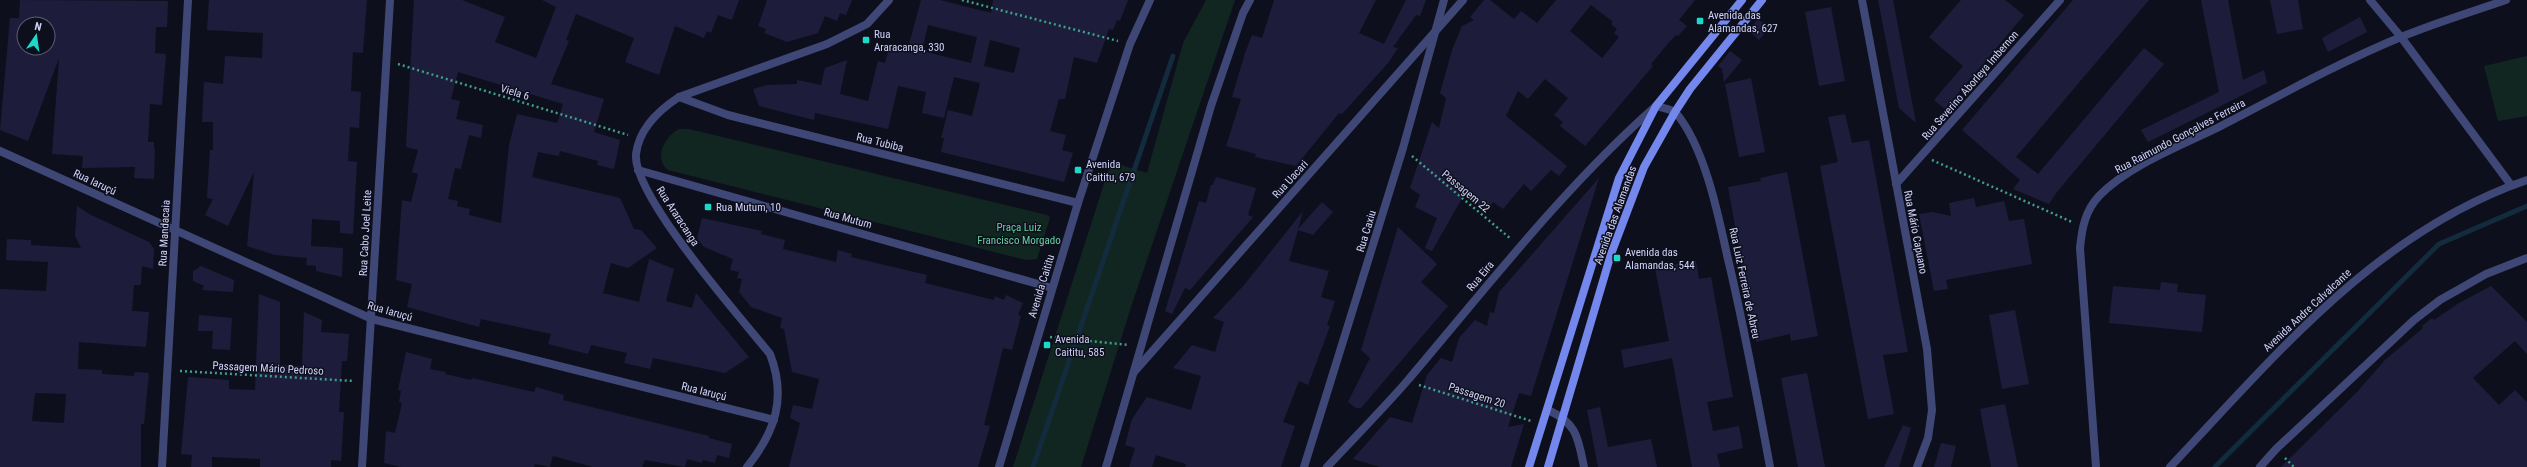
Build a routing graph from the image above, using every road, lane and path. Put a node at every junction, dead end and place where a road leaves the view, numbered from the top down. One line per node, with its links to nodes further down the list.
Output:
1 (188, 0): 32 (street, Rua Mandacaia)
2 (390, 0): 18 (street, Rua Cabo Joel Leite)
3 (889, 0): 19 (street, Rua Araracanga)
4 (962, 0): 17 (path)
5 (1150, 0): 17 (street, Avenida Caititu)
6 (1250, 0): 38 (street)
7 (1444, 0): 15 (street, Rua Caxiu)
8 (1463, 0): 15 (street, Rua Uacari)
9 (1742, 0): 20 (street, Avenida das Alamandas)
10 (1762, 0): 21 (street, Avenida das Alamandas)
11 (1862, 0): 28 (street, Rua Mário Capuano)
12 (2060, 0): 25 (street, Rua Severino Aborleya Imbernon)
13 (2370, 0): 16 (street)
14 (2506, 0): 16 (street, Rua Raimundo Gonçalves Ferreira)
15 (1434, 35): 23 (street, Rua Caxiu); 40 (street, Rua Uacari)
16 (2401, 36): 29 (street); 31 (street, Rua Raimundo Gonçalves Ferreira)
17 (1130, 44): 30 (street, Avenida Caititu)
18 (385, 60): 22 (path, Viela 6); 36 (street, Rua Cabo Joel Leite)
19 (678, 98): 22 (street, Rua Araracanga); 30 (street, Rua Tubiba)
20 (1656, 106): 21 (street); 33 (street, Rua Eira); 43 (street, Avenida das Alamandas)
21 (1674, 112): 44 (street, Avenida das Alamandas); 57 (street, Rua Luiz Ferreira de Abreu)
22 (640, 139): 26 (street, Rua Araracanga)
23 (1403, 148): 33 (path, Passagem 22); 52 (street, Rua Caxiu)
24 (0, 151): 32 (street, Rua Iaruçú)
25 (1923, 156): 28 (street, Rua Severino Aborleya Imbernon); 31 (path)
26 (638, 170): 35 (street, Rua Mutum); 45 (street, Rua Araracanga)
27 (2527, 180): 29 (street, Avenida Andre Calvalcante)
28 (1896, 184): 58 (street, Rua Mário Capuano)
29 (2511, 186): 60 (street, Avenida Andre Calvalcante)
30 (1078, 203): 35 (street, Avenida Caititu)
31 (2082, 227): 59 (street, Rua Raimundo Gonçalves Ferreira)
32 (175, 231): 36 (street, Rua Iaruçú); 39 (street, Rua Mandacaia)
33 (1519, 246): 41 (street, Rua Eira)
34 (2527, 258): 61 (street)
35 (1052, 288): 50 (street, Avenida Caititu)
36 (372, 319): 42 (street, Rua Cabo Joel Leite); 45 (street, Rua Iaruçú)
37 (1057, 338): 38 (path)
38 (1141, 346): 40 (street)
39 (167, 370): 42 (path, Passagem Mário Pedroso); 47 (street, Rua Mandacaia)
40 (1134, 372): 51 (street)
41 (1407, 381): 46 (path, Passagem 20); 53 (street, Rua Eira)
42 (367, 382): 48 (street, Rua Cabo Joel Leite)
43 (1548, 410): 44 (street); 46 (street, Avenida das Alamandas)
44 (1563, 417): 55 (street, Avenida das Alamandas); 56 (street)
45 (774, 420): 49 (street, Rua Araracanga)
46 (1543, 424): 54 (street, Avenida das Alamandas)
47 (162, 467)
48 (362, 467)
49 (747, 467)
50 (999, 467)
51 (1106, 467)
52 (1304, 467)
53 (1327, 467)
54 (1529, 467)
55 (1548, 467)
56 (1584, 467)
57 (1770, 467)
58 (1917, 467)
59 (2096, 467)
60 (2170, 467)
61 (2260, 467)

